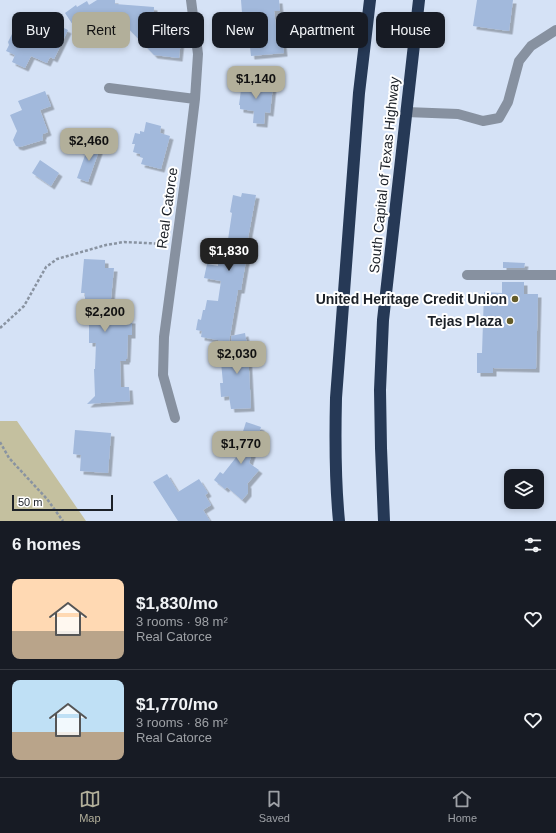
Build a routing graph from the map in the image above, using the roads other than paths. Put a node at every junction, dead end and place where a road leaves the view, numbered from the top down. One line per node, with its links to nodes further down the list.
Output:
1 (191, 0): 6 (street, Real Catorce)
2 (370, 0): 11 (highway, South Capital of Texas Highway)
3 (419, 0): 7 (highway, South Capital of Texas Highway)
4 (556, 30): 7 (street)
5 (109, 88): 6 (street)
6 (195, 99): 10 (street, Real Catorce)
7 (406, 112): 12 (highway, South Capital of Texas Highway)
8 (467, 275): 9 (street)
9 (556, 275)
10 (175, 418)
11 (339, 521)
12 (384, 521)

